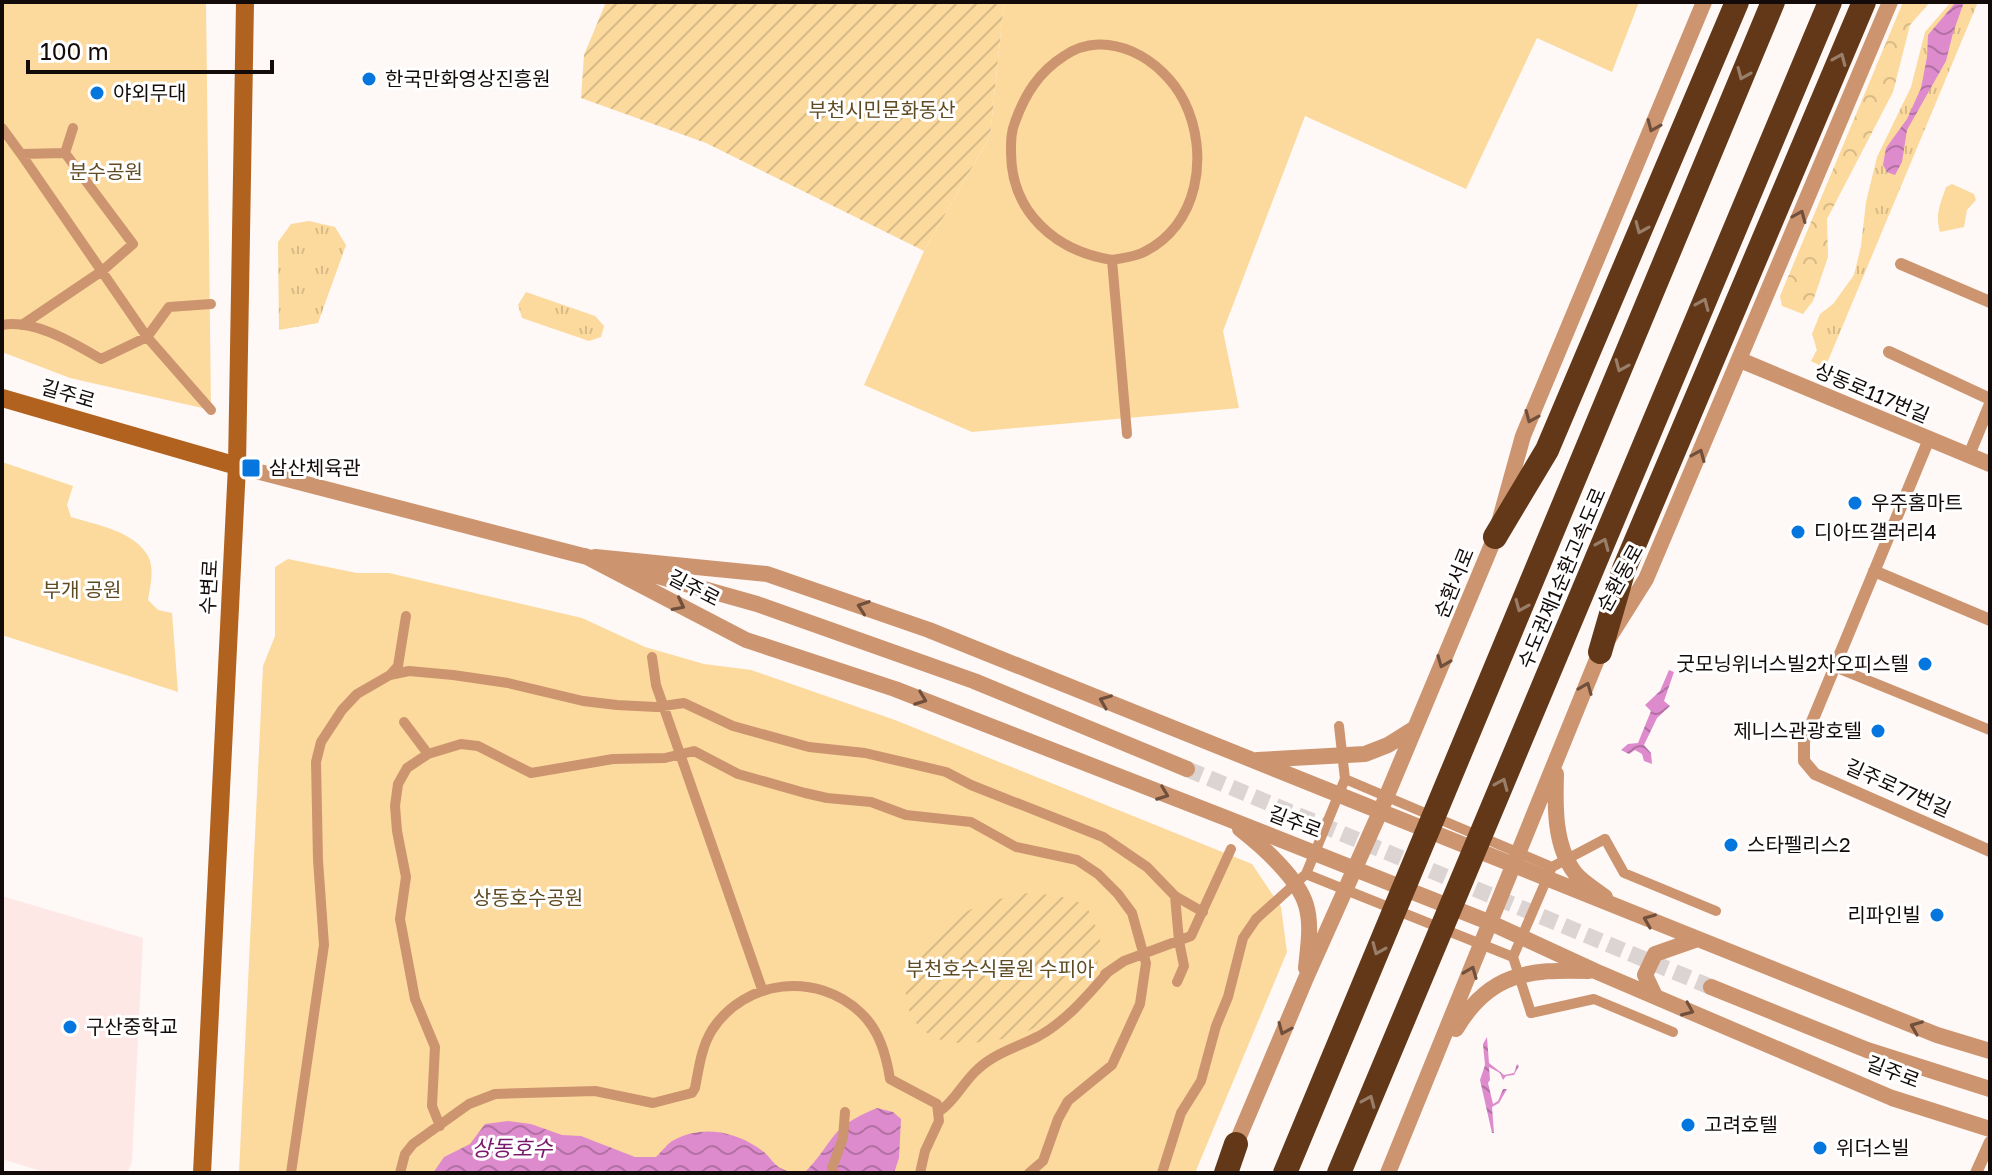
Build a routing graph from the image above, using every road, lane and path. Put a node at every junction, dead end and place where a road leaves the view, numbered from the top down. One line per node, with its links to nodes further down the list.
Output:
1 (245, 2): 29 (main road, 수변로)
2 (1704, 2): 30 (street, 순환서로, one-way to 30)
3 (1737, 2): 30 (highway, one-way to 30)
4 (1773, 2): 93 (highway, 수도권제1순환고속도로, one-way to 93, bridge)
5 (1830, 2): 94 (highway, 수도권제1순환고속도로, one-way to 5, bridge)
6 (1864, 2): 35 (highway, one-way to 6)
7 (1890, 2): 21 (street, 순환동로, one-way to 7)
8 (2, 128): 11 (street)
9 (73, 128): 10 (street)
10 (65, 153): 11 (street); 14 (street)
11 (21, 154): 14 (street)
12 (1112, 260): 12 (street); 25 (street)
13 (1901, 264): 15 (street)
14 (102, 271): 18 (street); 19 (street)
15 (1990, 302)
16 (211, 304): 19 (street)
17 (2, 325): 18 (street)
18 (22, 325): 19 (street)
19 (147, 337): 24 (street)
20 (1889, 352): 23 (street)
21 (1740, 360): 26 (street, 상동로117번길); 35 (street, 순환동로, one-way to 21)
22 (2, 398): 29 (main road, 길주로)
23 (1990, 402): 27 (street)
24 (211, 410)
25 (1127, 434)
26 (1929, 439): 27 (street, 상동로117번길); 32 (street, 길주로77번길)
27 (1969, 455): 28 (street, 상동로117번길)
28 (1990, 464)
29 (237, 466): 31 (street, 길주로); 85 (main road, 수변로)
30 (1495, 537): 42 (street, 순환서로, one-way to 42)
31 (585, 556): 46 (street, 길주로, one-way to 31); 48 (street, 길주로); 51 (street, 길주로, one-way to 51)
32 (1874, 571): 34 (street); 37 (street, 길주로77번길)
33 (406, 616): 38 (street)
34 (1990, 620)
35 (1600, 652): 47 (street, 순환동로, one-way to 35)
36 (652, 657): 39 (street)
37 (1835, 667): 43 (street); 53 (street, 길주로77번길)
38 (390, 675): 39 (street); 86 (street)
39 (664, 706): 45 (street); 58 (street)
40 (404, 722): 44 (street)
41 (1339, 726): 49 (street, bridge)
42 (1416, 727): 46 (street); 50 (street, 순환서로)
43 (1990, 730)
44 (428, 754): 45 (street); 81 (street)
45 (680, 754): 65 (street); 73 (street)
46 (1253, 760): 50 (street, 길주로)
47 (1557, 761): 54 (street, 순환동로); 59 (street)
48 (1187, 769)
49 (1345, 779): 55 (street, bridge); 57 (street, bridge)
50 (1380, 812): 54 (street, 길주로); 56 (street, 순환서로)
51 (1226, 818): 56 (street, 길주로); 69 (street)
52 (1231, 849): 61 (street)
53 (1990, 851)
54 (1515, 865): 59 (street, 길주로); 62 (street, 순환동로)
55 (1552, 867): 60 (street, bridge); 66 (street, bridge)
56 (1356, 869): 62 (street, 길주로); 69 (street, 순환서로)
57 (1306, 874): 66 (street, bridge); 91 (street, bridge)
58 (1175, 896): 61 (street); 64 (street)
59 (1619, 908): 63 (street, 길주로, one-way to 59)
60 (1716, 911)
61 (1203, 912): 64 (street)
62 (1491, 923): 67 (street, 길주로); 77 (street, 순환동로, one-way to 62)
63 (1698, 939): 74 (street); 76 (street, 길주로, one-way to 63)
64 (1179, 941): 65 (street); 70 (street)
65 (1143, 954): 68 (street); 90 (street)
66 (1513, 957): 75 (street, bridge)
67 (1595, 971): 74 (street, 길주로); 77 (street)
68 (1108, 972): 71 (street); 79 (street)
69 (1306, 978): 84 (street, 순환서로, one-way to 84)
70 (1177, 982)
71 (1091, 985)
72 (1711, 987): 78 (street, 길주로)
73 (762, 989): 79 (street); 81 (street)
74 (1655, 996): 82 (street, 길주로, one-way to 82)
75 (1673, 1032)
76 (1990, 1051)
77 (1428, 1075): 95 (street, 순환동로)
78 (1990, 1089)
79 (940, 1111): 89 (street)
80 (845, 1117): 88 (street)
81 (440, 1126): 87 (street)
82 (1990, 1129)
83 (1990, 1142): 96 (street)
84 (1236, 1144): 92 (highway)
85 (202, 1173)
86 (291, 1173)
87 (400, 1173)
88 (834, 1173)
89 (920, 1173)
90 (1029, 1173)
91 (1162, 1173)
92 (1225, 1173)
93 (1285, 1173)
94 (1339, 1173)
95 (1388, 1173)
96 (1976, 1173)

